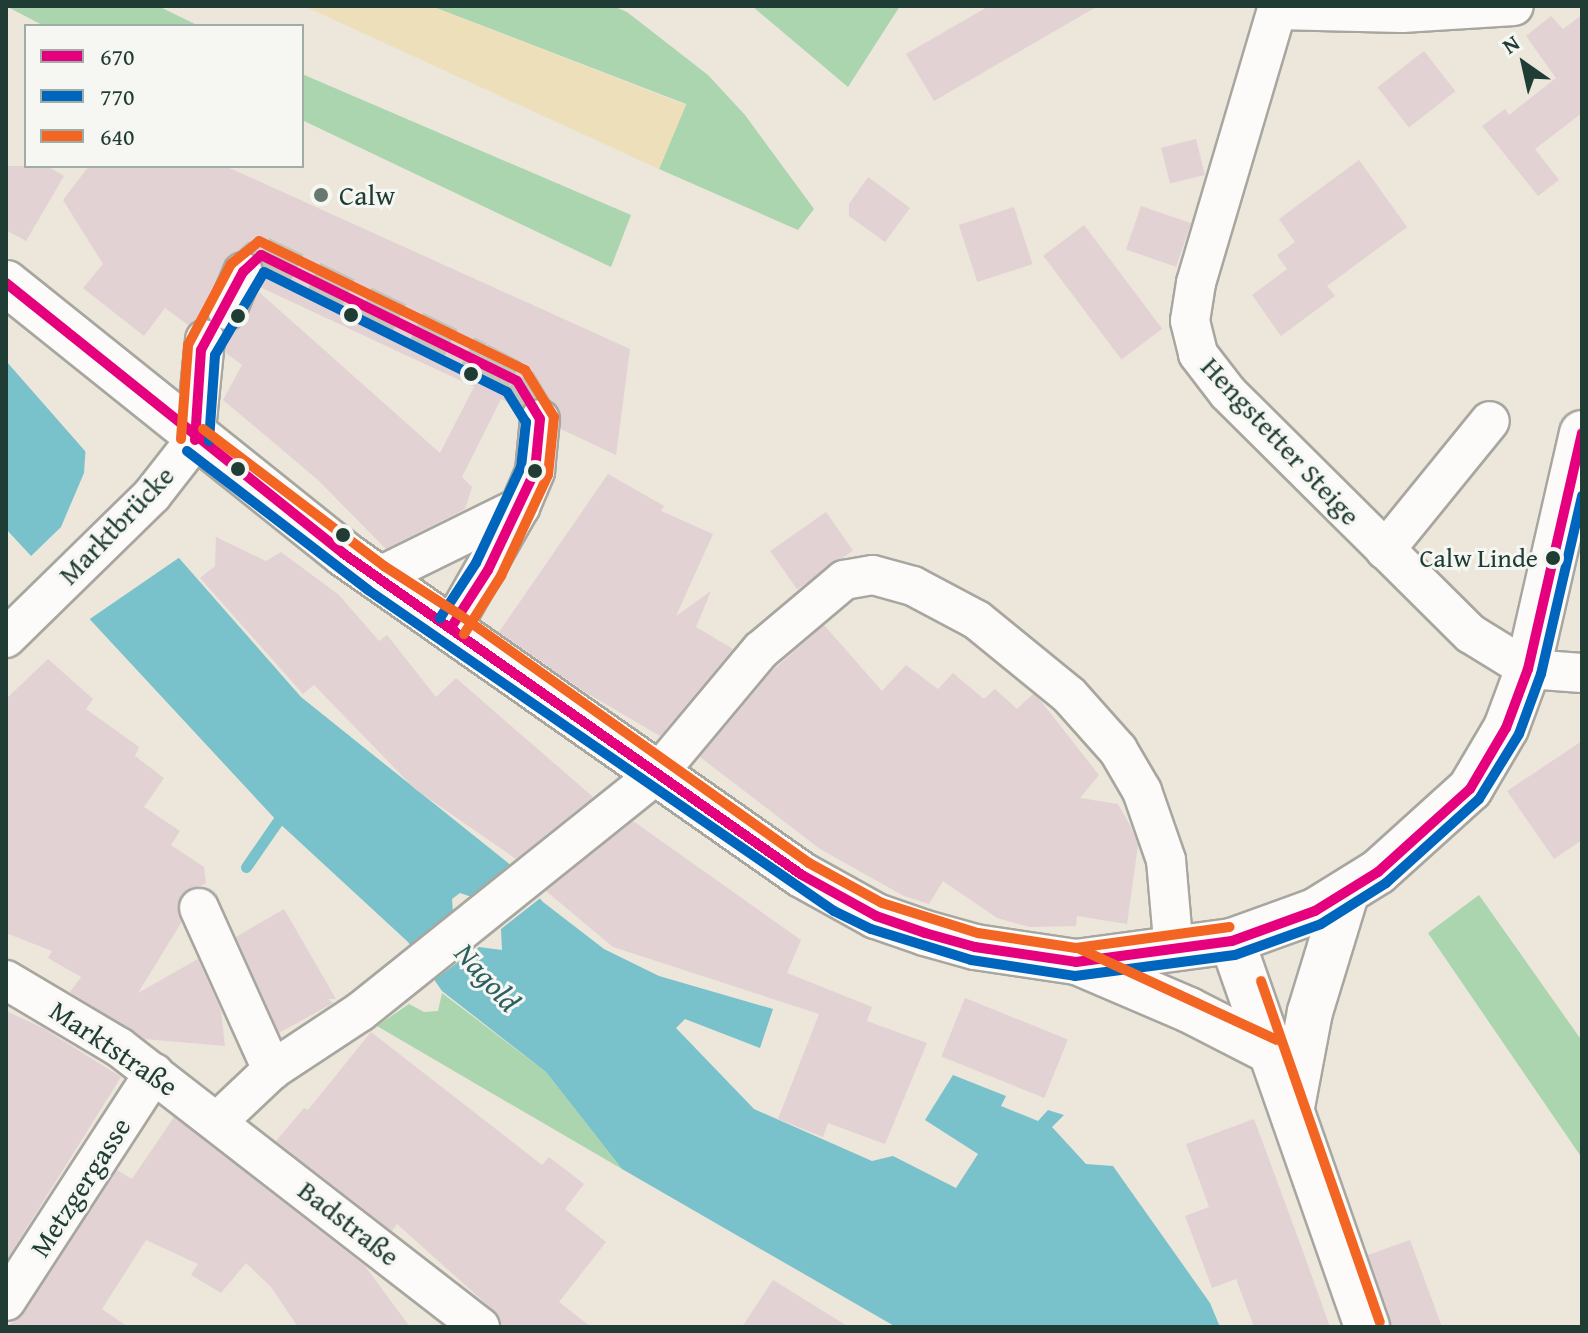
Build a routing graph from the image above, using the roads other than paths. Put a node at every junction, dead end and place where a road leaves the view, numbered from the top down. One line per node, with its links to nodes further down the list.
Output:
1 (1514, 6): 2 (street)
2 (1278, 8): 10 (street, Hengstetter Steige)
3 (243, 272): 8 (street)
4 (6, 283): 8 (main road)
5 (540, 419): 9 (street)
6 (1490, 421): 10 (street)
7 (1582, 433): 14 (main road)
8 (195, 440): 11 (main road); 13 (street, Marktbrücke)
9 (520, 507): 11 (street); 12 (street)
10 (1385, 550): 14 (street, Hengstetter Steige)
11 (376, 578): 12 (main road)
12 (452, 626): 16 (main road)
13 (6, 638)
14 (1528, 669): 15 (street); 17 (main road)
15 (1582, 673)
16 (658, 773): 20 (street); 21 (main road); 24 (street)
17 (1346, 894): 19 (main road); 26 (main road)
18 (199, 908): 24 (street)
19 (1232, 941): 20 (main road); 23 (main road)
20 (1174, 951): 21 (main road)
21 (1076, 962): 23 (main road)
22 (6, 980): 25 (street, Marktstraße)
23 (1271, 1052): 26 (main road)
24 (272, 1070): 27 (street)
25 (154, 1073): 27 (street, Marktstraße); 28 (street, Metzgergasse)
26 (1292, 1110): 30 (main road)
27 (218, 1121): 29 (street, Badstraße)
28 (6, 1301)
29 (480, 1327)
30 (1367, 1327)

